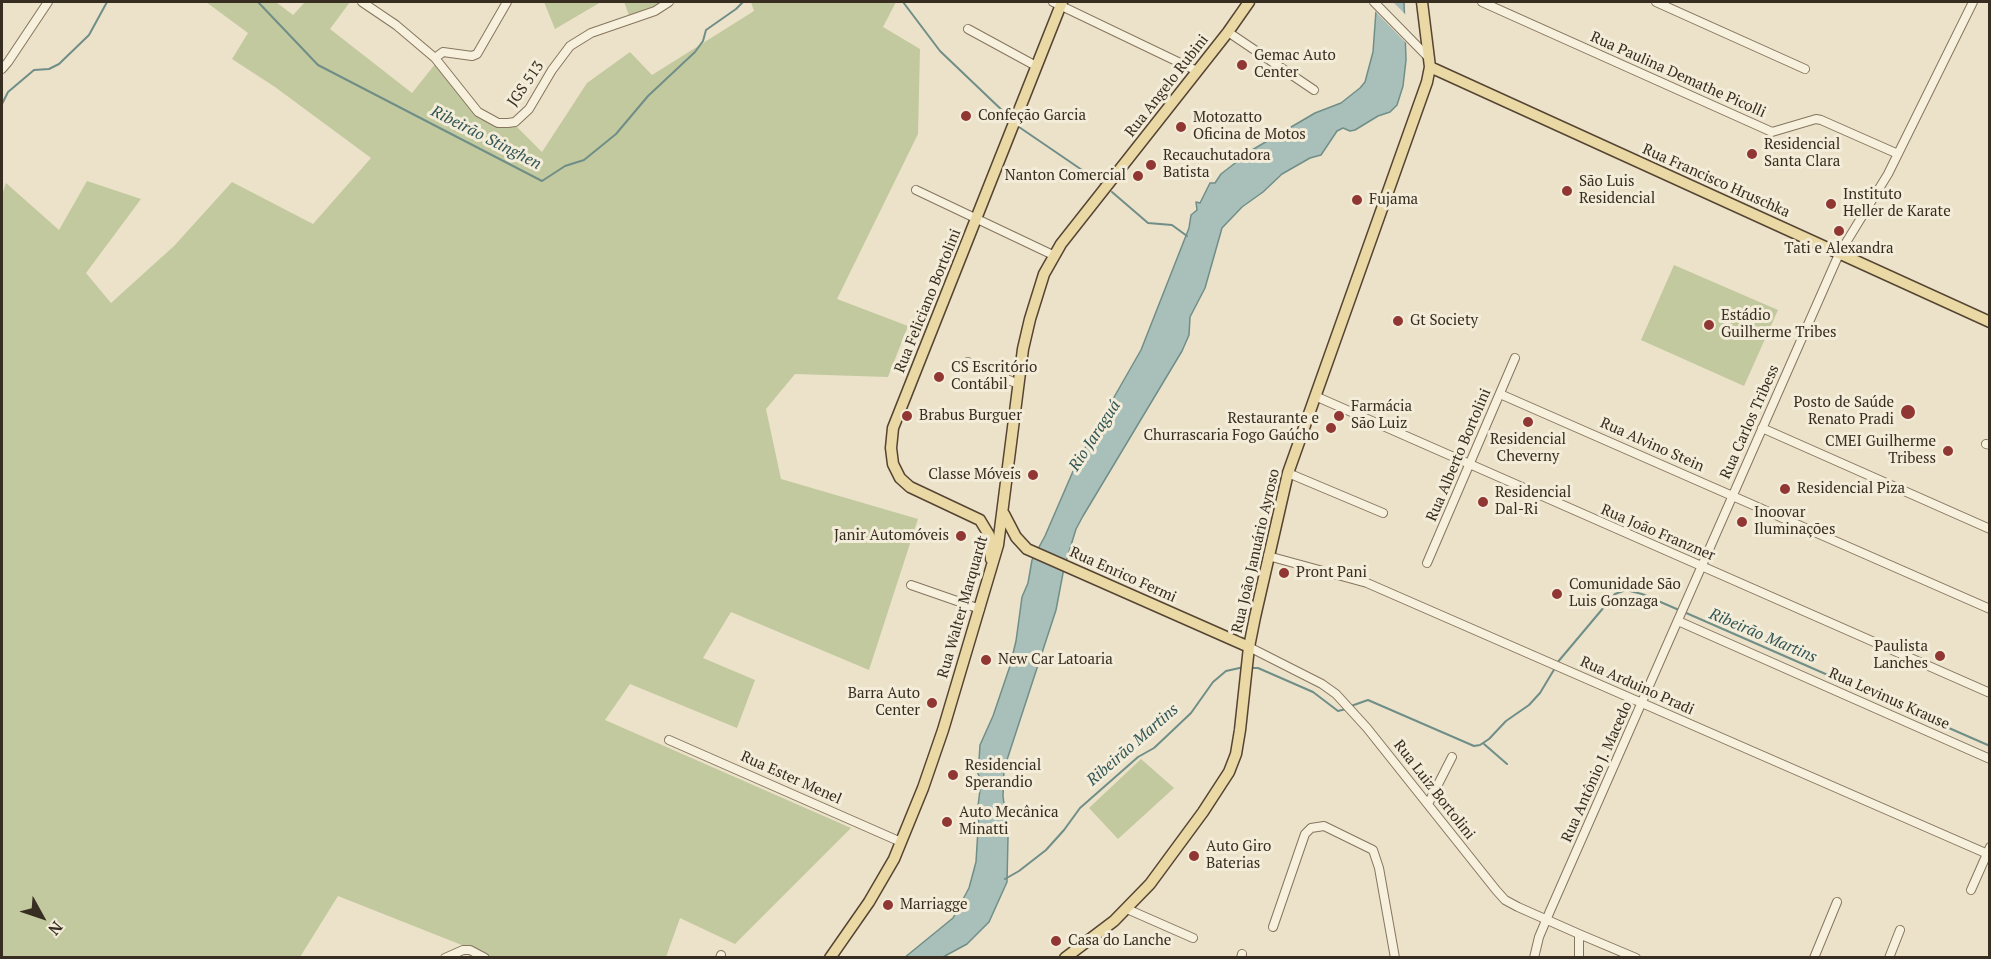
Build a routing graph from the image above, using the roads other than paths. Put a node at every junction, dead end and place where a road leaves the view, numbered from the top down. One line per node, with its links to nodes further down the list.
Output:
1 (48, 2): 17 (street)
2 (362, 2): 14 (street, JGS 513)
3 (507, 2): 14 (street)
4 (669, 2): 14 (street, JGS 513)
5 (1249, 2): 13 (main road, Rua Angelo Rubini)
6 (1374, 2): 15 (street)
7 (1422, 2): 15 (main road, Rua João Januário Ayroso)
8 (1482, 2): 21 (street, Rua Paulina Demathe Picolli)
9 (1656, 2): 18 (street)
10 (1973, 2): 21 (street, Rua Carlos Tribess)
11 (1058, 3): 16 (main road, Rua Feliciano Bortolini); 19 (street)
12 (968, 29): 16 (street)
13 (1228, 32): 19 (main road, Rua Angelo Rubini); 20 (street)
14 (435, 58)
15 (1430, 62): 25 (main road, Rua Francisco Hruschka); 32 (main road, Rua João Januário Ayroso)
16 (1036, 66): 24 (main road, Rua Feliciano Bortolini)
17 (2, 69)
18 (1805, 69)
19 (1197, 71): 22 (main road, Rua Angelo Rubini)
20 (1314, 90)
21 (1898, 154): 25 (street, Rua Carlos Tribess)
22 (1106, 187): 26 (main road, Rua Walter Marquardt)
23 (916, 190): 24 (street)
24 (977, 219): 26 (street); 39 (main road, Rua Feliciano Bortolini)
25 (1839, 254): 27 (main road, Rua Francisco Hruschka); 33 (street, Rua Carlos Tribess)
26 (1053, 255): 30 (main road, Rua Walter Marquardt)
27 (1989, 322)
28 (1515, 358): 31 (street, Rua Alberto Bortolini)
29 (968, 362): 30 (street)
30 (1018, 384): 37 (main road, Rua Walter Marquardt)
31 (1500, 394): 34 (street, Rua Alberto Bortolini); 36 (street, Rua Alvino Stein)
32 (1315, 396): 34 (street, Rua João Franzner); 35 (main road, Rua João Januário Ayroso)
33 (1762, 428): 36 (street, Rua Carlos Tribess); 40 (street)
34 (1470, 464): 42 (street, Rua Alberto Bortolini); 43 (street, Rua João Franzner)
35 (1288, 473): 38 (street); 41 (main road, Rua João Januário Ayroso)
36 (1733, 495): 43 (street, Rua Carlos Tribess); 47 (street, Rua Alvino Stein)
37 (1003, 511): 39 (main road); 44 (main road, Rua Walter Marquardt); 49 (main road, Rua Enrico Fermi)
38 (1383, 513)
39 (980, 520): 44 (main road)
40 (1989, 529)
41 (1268, 556): 49 (main road, Rua João Januário Ayroso); 51 (street, Rua Arduino Pradi)
42 (1427, 563)
43 (1702, 566): 48 (street, Rua Antônio J. Macedo); 50 (street, Rua João Franzner)
44 (991, 572): 46 (main road, Rua Walter Marquardt)
45 (911, 585): 46 (street)
46 (980, 609): 56 (main road, Rua Walter Marquardt)
47 (1989, 609)
48 (1681, 615): 51 (street, Rua Antônio J. Macedo); 54 (street, Rua Levinus Krause)
49 (1249, 647): 55 (street, Rua Luiz Bortolini); 60 (main road, Rua João Januário Ayroso)
50 (1989, 693)
51 (1642, 704): 57 (street, Rua Arduino Pradi); 61 (street, Rua Antônio J. Macedo)
52 (669, 740): 56 (street, Rua Ester Menel)
53 (1452, 757): 55 (street)
54 (1989, 759)
55 (1428, 804): 61 (street, Rua Luiz Bortolini)
56 (901, 842): 68 (main road, Rua Walter Marquardt)
57 (1988, 852): 58 (street)
58 (1971, 890)
59 (1837, 903): 74 (street)
60 (1126, 909): 65 (street); 69 (main road, Rua João Januário Ayroso)
61 (1546, 920): 64 (street, Rua Luiz Bortolini); 71 (street, Rua Antônio J. Macedo)
62 (1273, 927): 70 (street)
63 (1900, 930): 75 (street)
64 (1579, 934): 72 (street); 73 (street, Rua Luiz Bortolini)
65 (1193, 938)
66 (445, 957): 67 (street)
67 (485, 957)
68 (831, 957)
69 (1065, 957)
70 (1395, 957)
71 (1534, 957)
72 (1579, 957)
73 (1636, 957)
74 (1814, 957)
75 (1892, 957)

